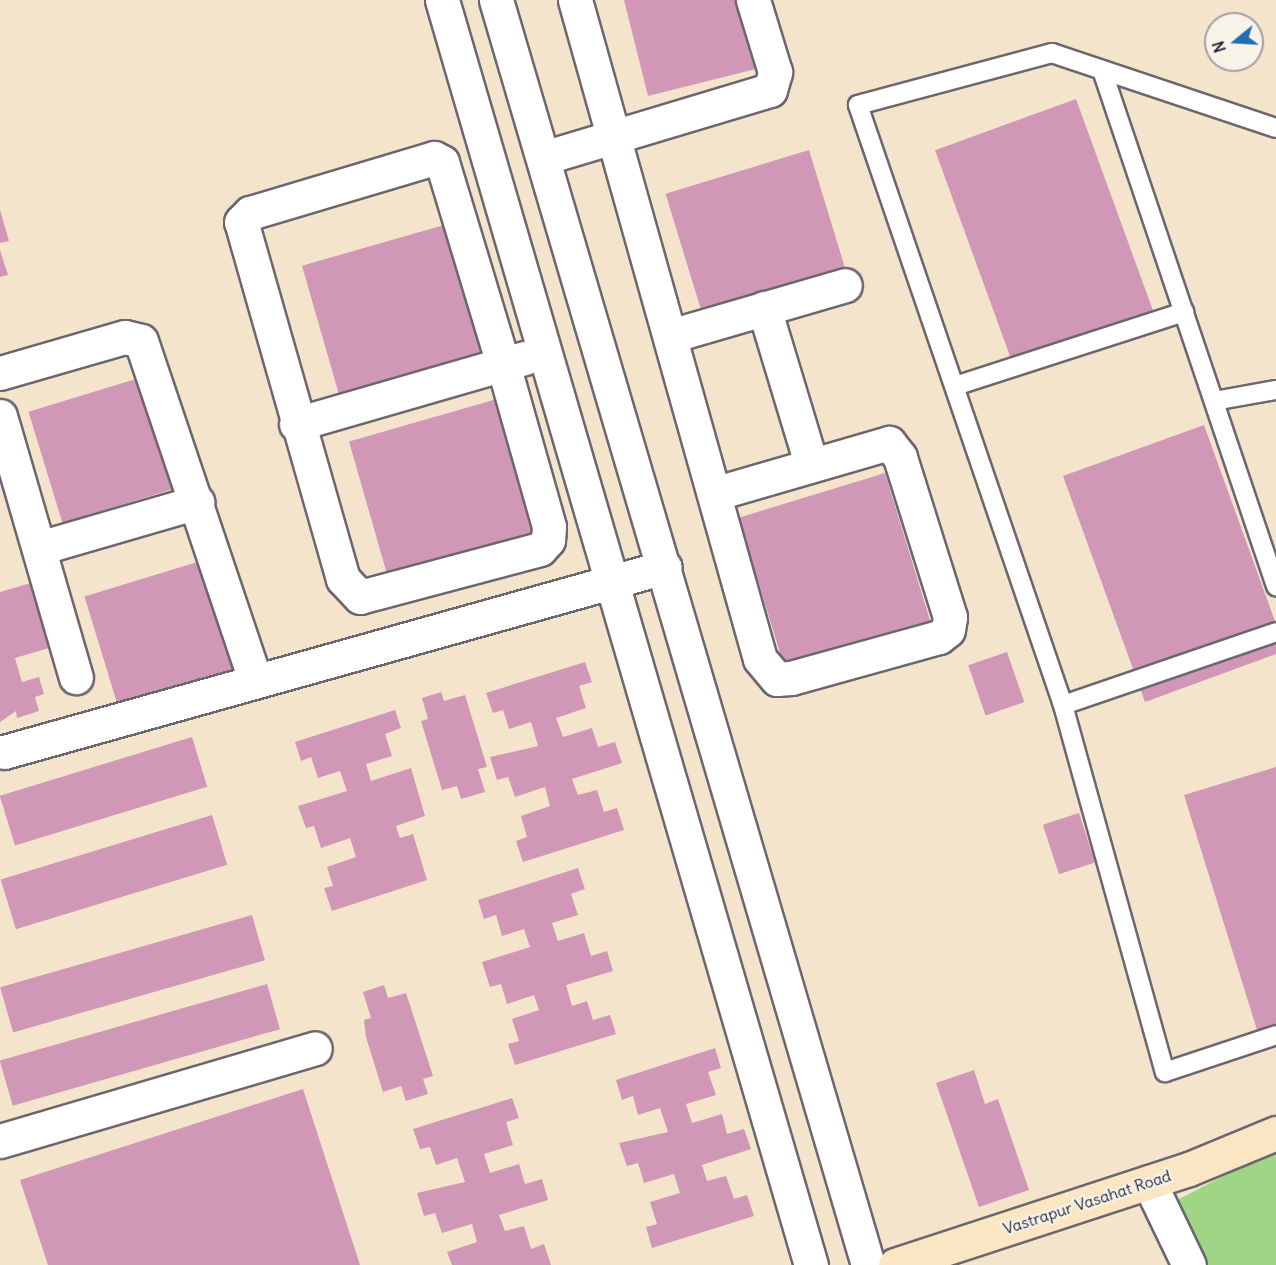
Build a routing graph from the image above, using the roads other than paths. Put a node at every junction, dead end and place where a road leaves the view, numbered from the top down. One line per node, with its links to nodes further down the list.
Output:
1 (442, 0): 9 (street)
2 (496, 0): 8 (street)
3 (575, 0): 7 (street)
4 (753, 0): 7 (street)
5 (1102, 70): 6 (lane); 13 (lane); 18 (lane)
6 (1276, 128)
7 (615, 138): 8 (street); 14 (street)
8 (543, 158): 28 (street)
9 (495, 180): 10 (street); 15 (street)
10 (452, 192): 16 (street); 22 (street)
11 (845, 285): 12 (street)
12 (764, 308): 14 (street); 24 (street)
13 (1184, 312): 18 (lane); 20 (lane)
14 (670, 336): 25 (street)
15 (544, 352): 16 (street); 29 (street)
16 (503, 364): 22 (street); 22 (street)
17 (0, 373): 26 (street)
18 (954, 386): 34 (lane)
19 (1276, 390): 20 (lane)
20 (1214, 401): 30 (lane)
21 (0, 416): 23 (street)
22 (296, 424)
23 (5, 453): 27 (street)
24 (812, 464): 25 (street); 25 (street)
25 (714, 494)
26 (197, 502): 27 (street); 33 (street)
27 (39, 548): 32 (street)
28 (665, 567): 29 (street); 42 (street)
29 (609, 585): 33 (street); 41 (street)
30 (1276, 586)
31 (1276, 632): 34 (lane)
32 (76, 676)
33 (255, 680): 35 (street)
34 (1063, 705): 36 (lane)
35 (4, 752)
36 (1276, 1035)
37 (315, 1048): 39 (street)
38 (1276, 1133): 40 (street, Vastrapur Vasahat Road)
39 (0, 1141)
40 (1149, 1182): 43 (street, Vastrapur Vasahat Road); 44 (street)
41 (811, 1265)
42 (868, 1265)
43 (895, 1265)
44 (1189, 1265)

